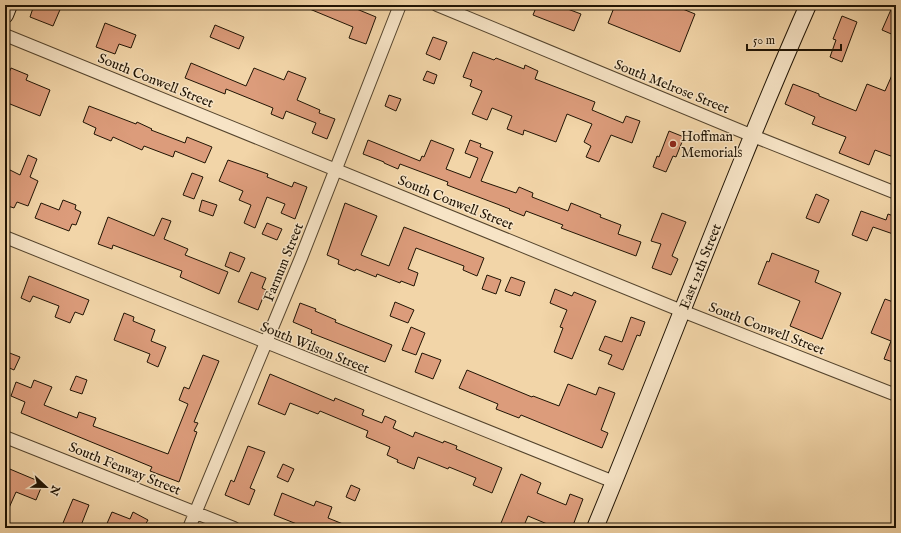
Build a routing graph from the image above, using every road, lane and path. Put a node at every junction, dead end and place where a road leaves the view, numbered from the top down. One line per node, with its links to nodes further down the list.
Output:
1 (9, 5): 5 (street)
2 (400, 5): 8 (street, Farnum Street)
3 (437, 5): 7 (street, South Melrose Street)
4 (808, 5): 7 (street, East 12th Street)
5 (5, 15)
6 (5, 35): 8 (street, South Conwell Street)
7 (753, 136): 9 (street, South Melrose Street); 11 (street, East 12th Street)
8 (336, 169): 11 (street, South Conwell Street); 12 (street, Farnum Street)
9 (896, 193)
10 (5, 238): 12 (street, South Wilson Street)
11 (682, 311): 13 (street, South Conwell Street); 15 (street, East 12th Street)
12 (266, 343): 15 (street, South Wilson Street); 16 (street, Farnum Street)
13 (896, 394)
14 (5, 437): 16 (street, South Fenway Street)
15 (614, 482): 19 (street, East 12th Street)
16 (195, 512): 17 (street, Farnum Street); 18 (street, South Fenway Street)
17 (188, 528)
18 (234, 528)
19 (595, 528)

